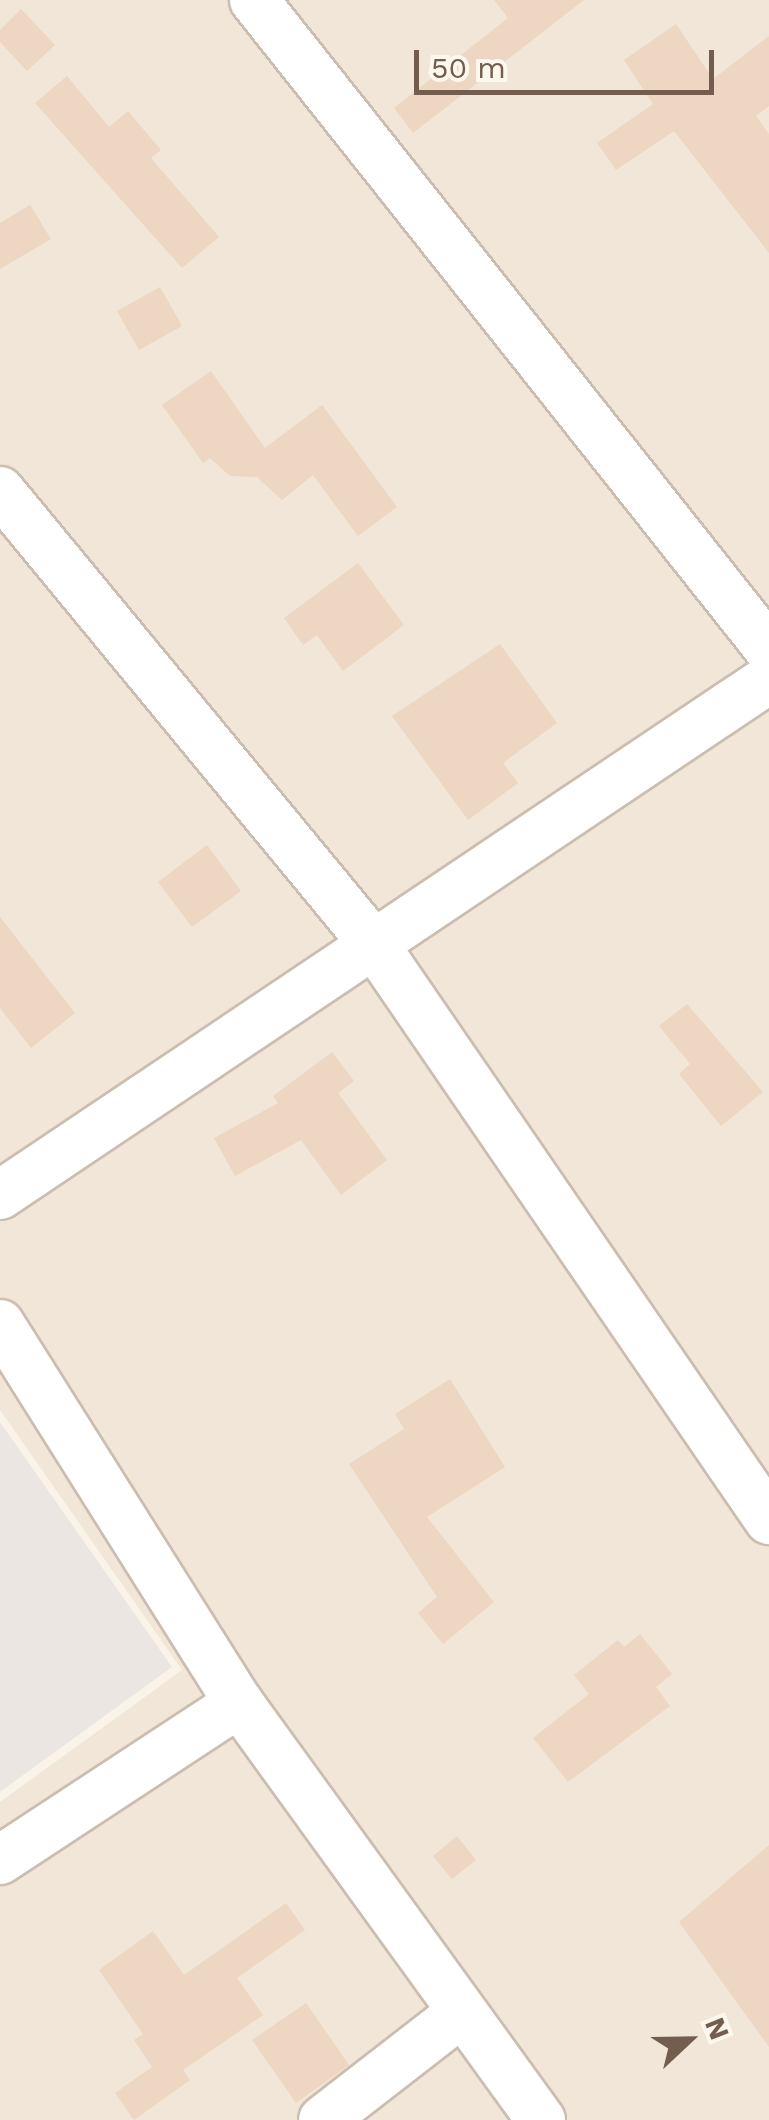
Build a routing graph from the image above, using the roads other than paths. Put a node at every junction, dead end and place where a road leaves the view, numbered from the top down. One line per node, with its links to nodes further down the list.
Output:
1 (254, 0): 3 (street)
2 (0, 491): 5 (street)
3 (769, 649)
4 (769, 679): 5 (street)
5 (376, 947): 6 (street); 8 (street)
6 (0, 1195)
7 (0, 1324): 9 (street)
8 (769, 1520)
9 (238, 1704): 10 (street); 11 (street)
10 (0, 1860)
11 (461, 2013): 12 (street); 13 (street)
12 (322, 2120)
13 (541, 2120)

